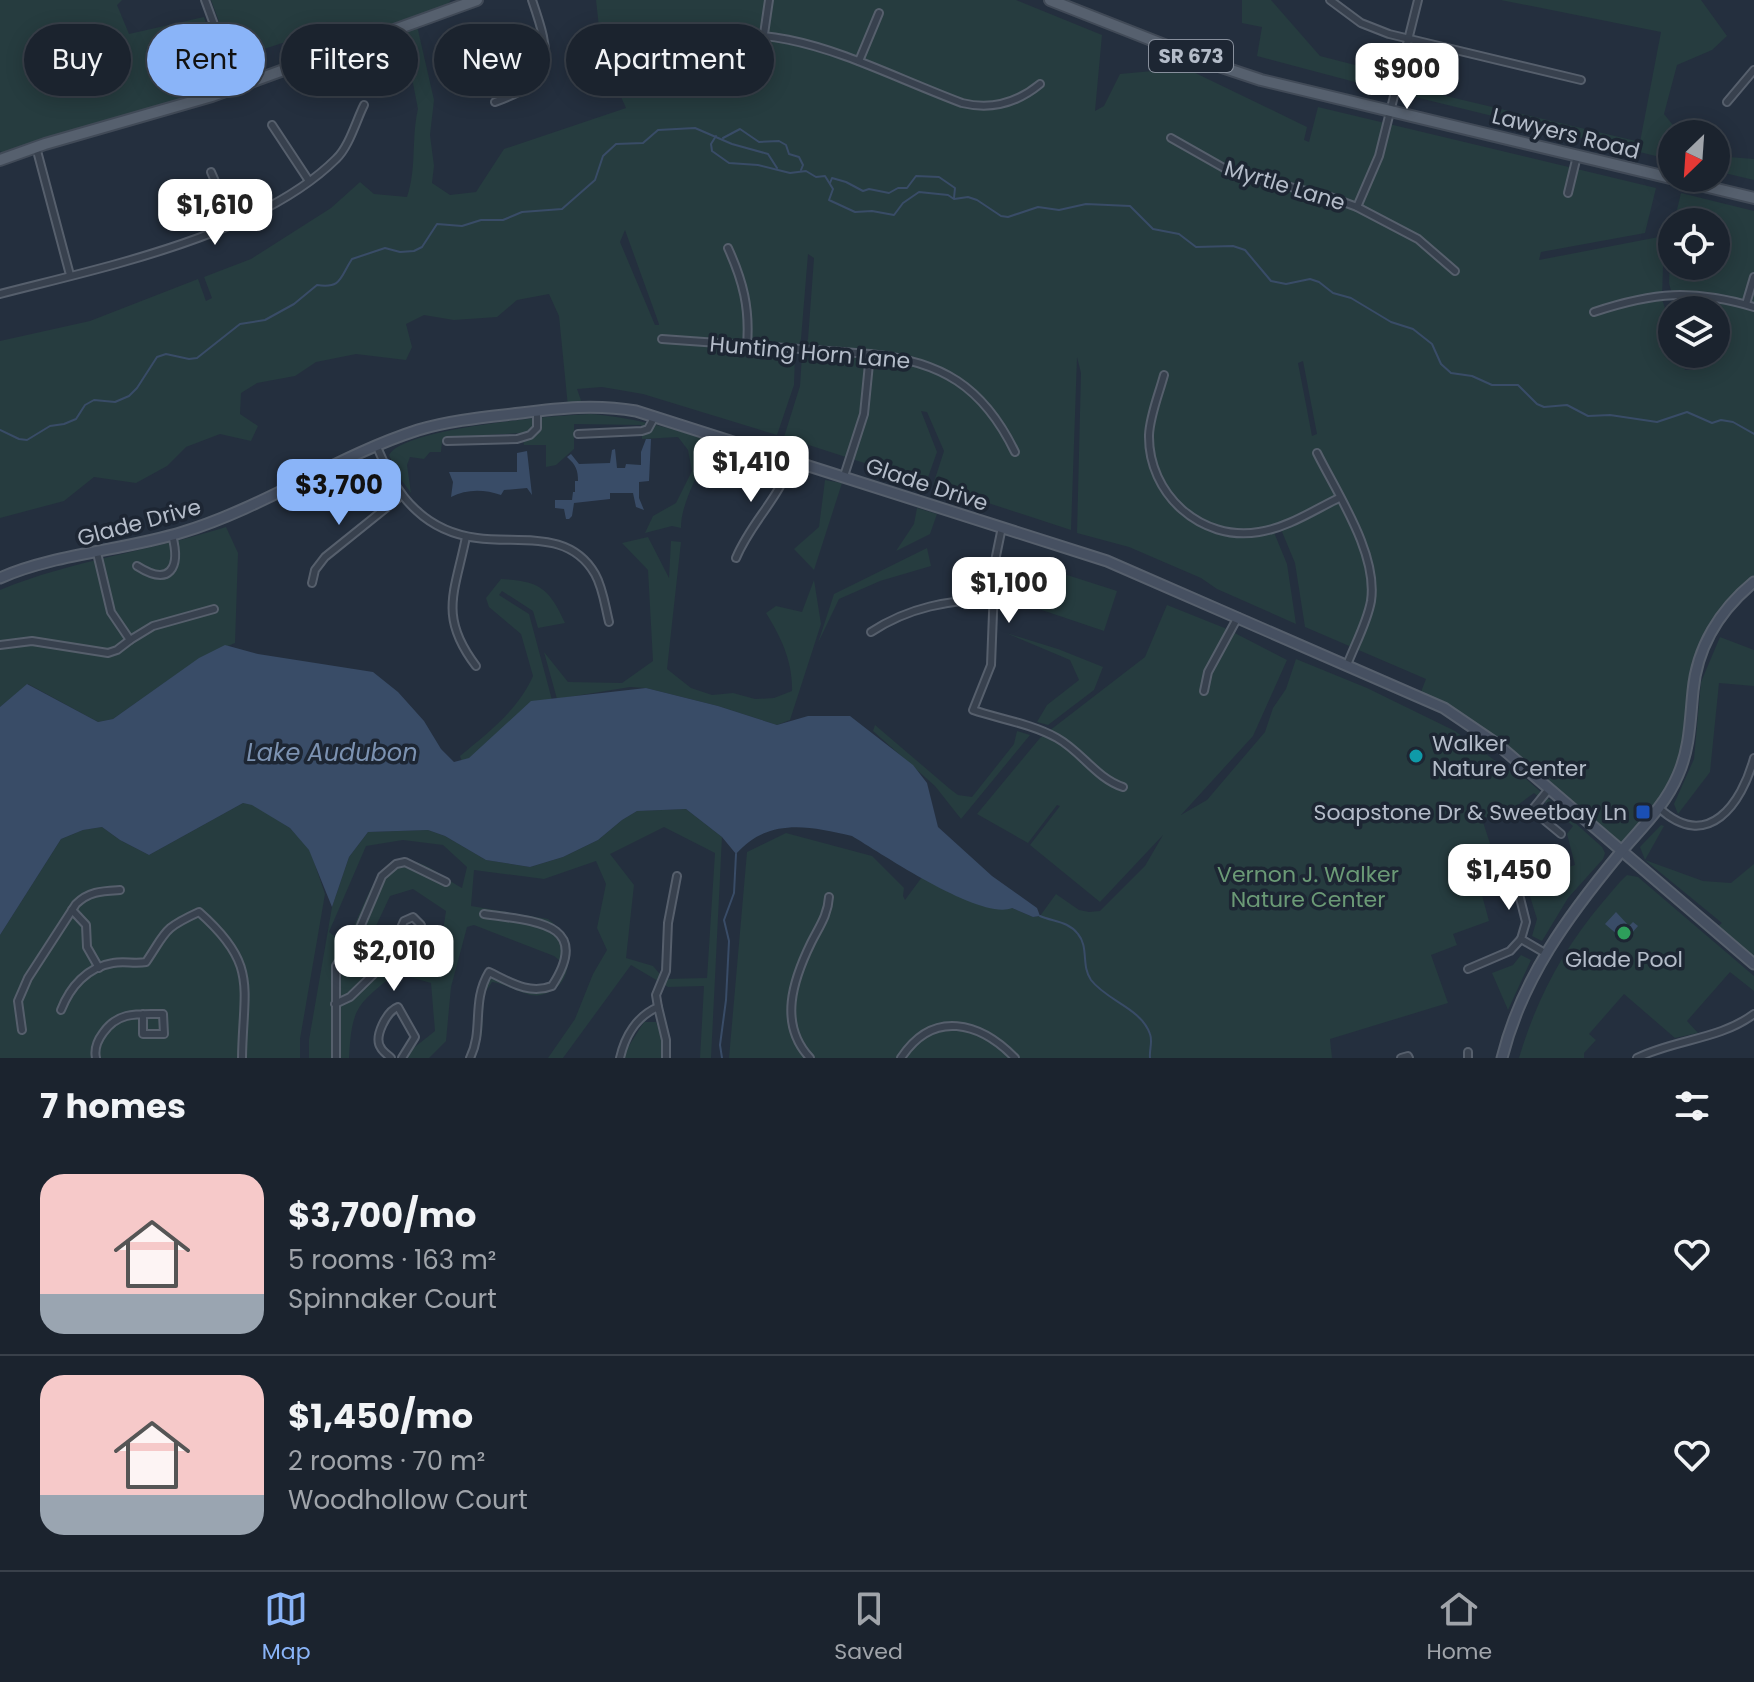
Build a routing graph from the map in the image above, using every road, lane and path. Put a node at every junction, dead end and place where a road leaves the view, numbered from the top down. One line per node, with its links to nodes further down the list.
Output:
1 (205, 0): 9 (street)
2 (477, 0): 15 (main road)
3 (532, 0): 19 (street)
4 (769, 0): 10 (street)
5 (1050, 0): 22 (main road, Lawyers Road / SR 673)
6 (1330, 0): 12 (street)
7 (1418, 0): 12 (street, Myrtle Lane)
8 (879, 13): 13 (street)
9 (214, 24)
10 (765, 24)
11 (774, 36): 13 (street)
12 (1409, 38): 16 (street); 22 (street, Myrtle Lane)
13 (859, 61): 17 (street)
14 (1754, 70): 20 (street)
15 (265, 77)
16 (1581, 80)
17 (1040, 84)
18 (210, 96): 25 (main road)
19 (495, 102)
20 (1727, 102)
21 (364, 105): 29 (street)
22 (1392, 111): 26 (main road, Lawyers Road / SR 673); 32 (street, Myrtle Lane)
23 (272, 125): 29 (street)
24 (1171, 138): 32 (street, Myrtle Lane)
25 (36, 147): 27 (main road); 36 (street)
26 (1577, 156): 30 (street); 31 (main road, Lawyers Road / SR 673)
27 (0, 160)
28 (211, 172): 33 (street)
29 (309, 181): 33 (street)
30 (1568, 193)
31 (1754, 198)
32 (1357, 207): 35 (street, Myrtle Lane)
33 (233, 223): 36 (street)
34 (728, 248): 42 (street)
35 (1455, 271)
36 (70, 275): 38 (street)
37 (1754, 277): 39 (street)
38 (0, 294)
39 (1750, 305): 40 (street)
40 (1594, 312)
41 (662, 339): 42 (street, Hunting Horn Lane)
42 (747, 345): 43 (street, Hunting Horn Lane)
43 (870, 354): 50 (street, Hunting Horn Lane); 53 (street)
44 (1164, 375): 55 (street)
45 (537, 411): 46 (street, Glade Drive); 48 (street); 49 (street, Glade Drive)
46 (655, 416): 47 (street); 52 (street, Glade Drive)
47 (578, 434)
48 (447, 441)
49 (377, 447): 54 (street); 57 (street, Glade Drive)
50 (1015, 452)
51 (1317, 453): 55 (street)
52 (792, 459): 53 (street, Glade Drive); 60 (street)
53 (844, 476): 56 (street, Glade Drive)
54 (402, 495): 58 (street); 64 (street)
55 (1339, 498): 72 (street)
56 (1002, 527): 65 (street); 67 (street, Glade Drive)
57 (172, 535): 59 (street, Glade Drive); 61 (street)
58 (466, 537): 68 (street); 73 (street)
59 (97, 553): 62 (street, Glade Drive); 70 (street)
60 (736, 558)
61 (137, 566)
62 (0, 578)
63 (1754, 582): 78 (street)
64 (312, 583)
65 (994, 599): 69 (street); 76 (street)
66 (214, 609): 70 (street)
67 (1238, 617): 72 (street, Glade Drive); 74 (street)
68 (609, 622)
69 (871, 632)
70 (130, 640): 71 (street)
71 (0, 645)
72 (1347, 665): 77 (street, Glade Drive)
73 (476, 666)
74 (1204, 691)
75 (1754, 758): 78 (street)
76 (1123, 787)
77 (1549, 789): 79 (street); 80 (street, Glade Drive)
78 (1659, 808): 80 (street)
79 (1561, 834)
80 (1622, 851): 89 (street); 91 (street, Glade Drive)
81 (677, 876): 95 (street)
82 (446, 882): 94 (street)
83 (1517, 886): 88 (street)
84 (120, 890): 86 (street)
85 (829, 897): 109 (street)
86 (72, 910): 92 (street); 99 (street)
87 (484, 914): 106 (street)
88 (1521, 939): 89 (street); 93 (street)
89 (1545, 953): 114 (street)
90 (386, 962): 90 (street); 94 (street)
91 (1754, 964)
92 (99, 968): 96 (street); 102 (street)
93 (1468, 969)
94 (335, 1004): 103 (street)
95 (658, 1007): 107 (street); 108 (street)
96 (61, 1010)
97 (143, 1014): 97 (street); 101 (street)
98 (1754, 1014): 100 (street)
99 (22, 1030)
100 (1659, 1049): 115 (street); 116 (street)
101 (96, 1058)
102 (242, 1058)
103 (336, 1058)
104 (391, 1058): 105 (street)
105 (402, 1058)
106 (470, 1058)
107 (620, 1058)
108 (666, 1058)
109 (810, 1058)
110 (901, 1058): 111 (street)
111 (1015, 1058)
112 (1401, 1058): 113 (street)
113 (1409, 1058)
114 (1502, 1058)
115 (1637, 1058)
116 (1662, 1058)

